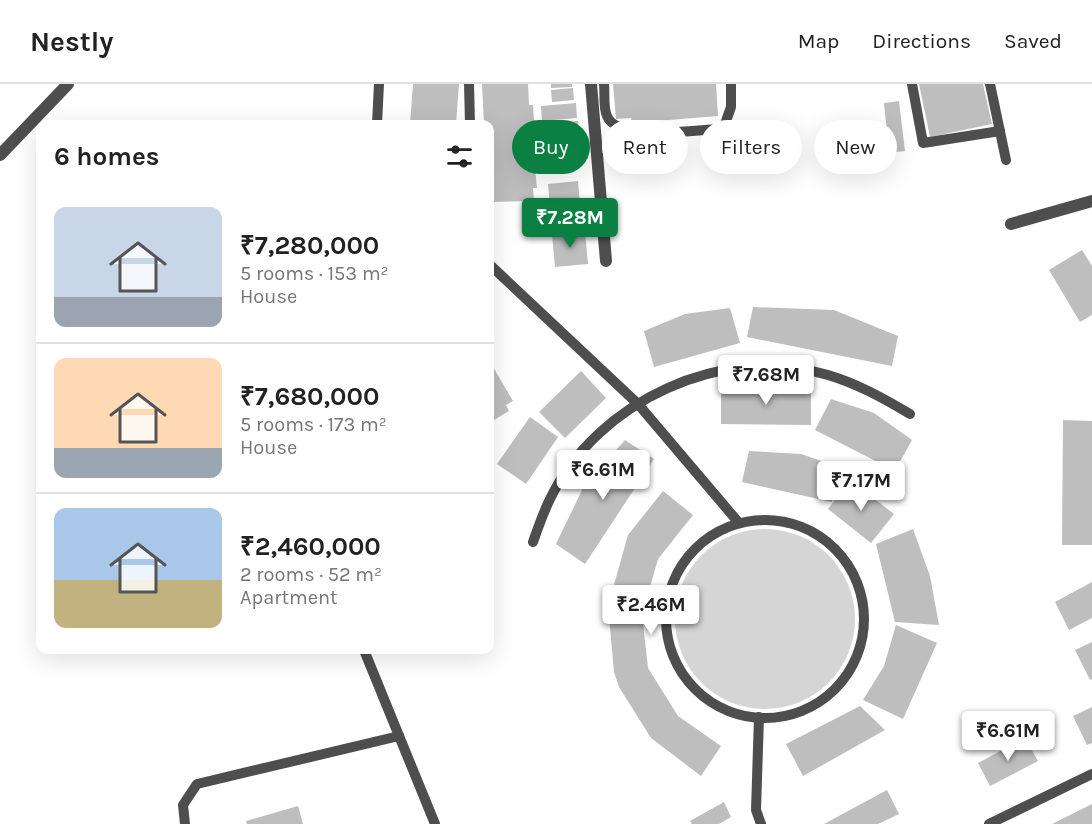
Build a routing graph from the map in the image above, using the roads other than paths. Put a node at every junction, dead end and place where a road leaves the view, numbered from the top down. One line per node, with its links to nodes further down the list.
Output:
1 (68, 84): 12 (street)
2 (379, 84): 9 (lane)
3 (469, 84): 10 (lane)
4 (591, 84): 16 (street)
5 (604, 84): 6 (lane)
6 (731, 84)
7 (912, 84): 11 (lane)
8 (990, 84): 11 (lane)
9 (377, 120)
10 (470, 120)
11 (1000, 131): 13 (lane)
12 (2, 147)
13 (1006, 160)
14 (1092, 201): 15 (street)
15 (1011, 224)
16 (606, 261)
17 (494, 269): 18 (lane)
18 (638, 404): 19 (lane); 20 (lane); 21 (lane)
19 (910, 414)
20 (739, 524): 23 (lane); 23 (lane)
21 (533, 542)
22 (366, 654): 24 (lane)
23 (759, 717): 28 (lane)
24 (399, 736): 26 (lane); 27 (lane)
25 (1092, 774): 29 (lane)
26 (185, 824)
27 (435, 824)
28 (761, 824)
29 (989, 824)

